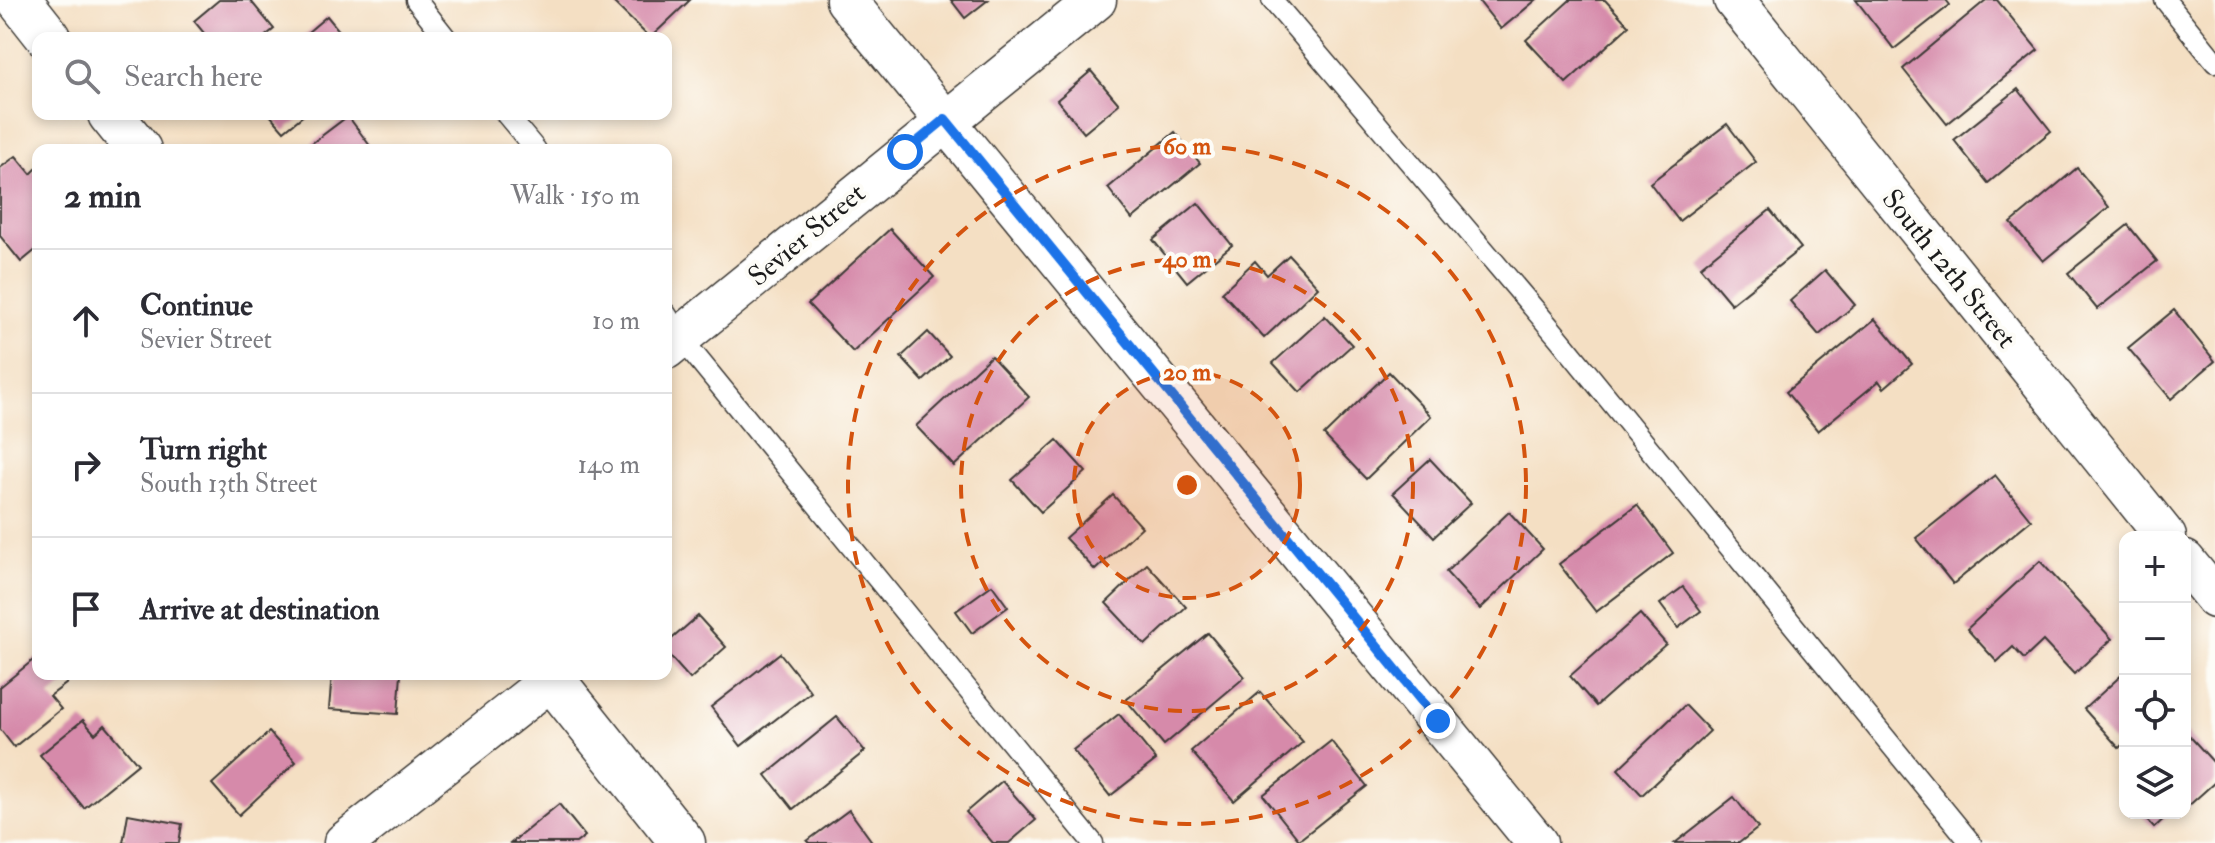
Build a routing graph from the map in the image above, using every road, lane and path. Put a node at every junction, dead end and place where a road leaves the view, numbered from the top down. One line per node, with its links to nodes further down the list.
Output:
1 (19, 0): 8 (street)
2 (416, 0): 9 (lane)
3 (846, 0): 11 (street)
4 (1096, 0): 11 (street, Sevier Street)
5 (1272, 0): 27 (lane)
6 (1734, 0): 18 (street, South 12th Street)
7 (2165, 0): 10 (lane)
8 (44, 32)
9 (441, 32)
10 (2215, 62)
11 (945, 119): 16 (street, Sevier Street); 26 (street)
12 (115, 120): 14 (street)
13 (511, 120): 15 (lane)
14 (134, 144)
15 (531, 144)
16 (672, 333)
17 (672, 335): 25 (lane)
18 (2161, 531)
19 (2191, 568): 20 (street)
20 (2215, 598)
21 (546, 680): 23 (street)
22 (552, 680): 24 (street)
23 (344, 843)
24 (683, 843)
25 (1093, 843)
26 (1537, 843)
27 (1971, 843)

